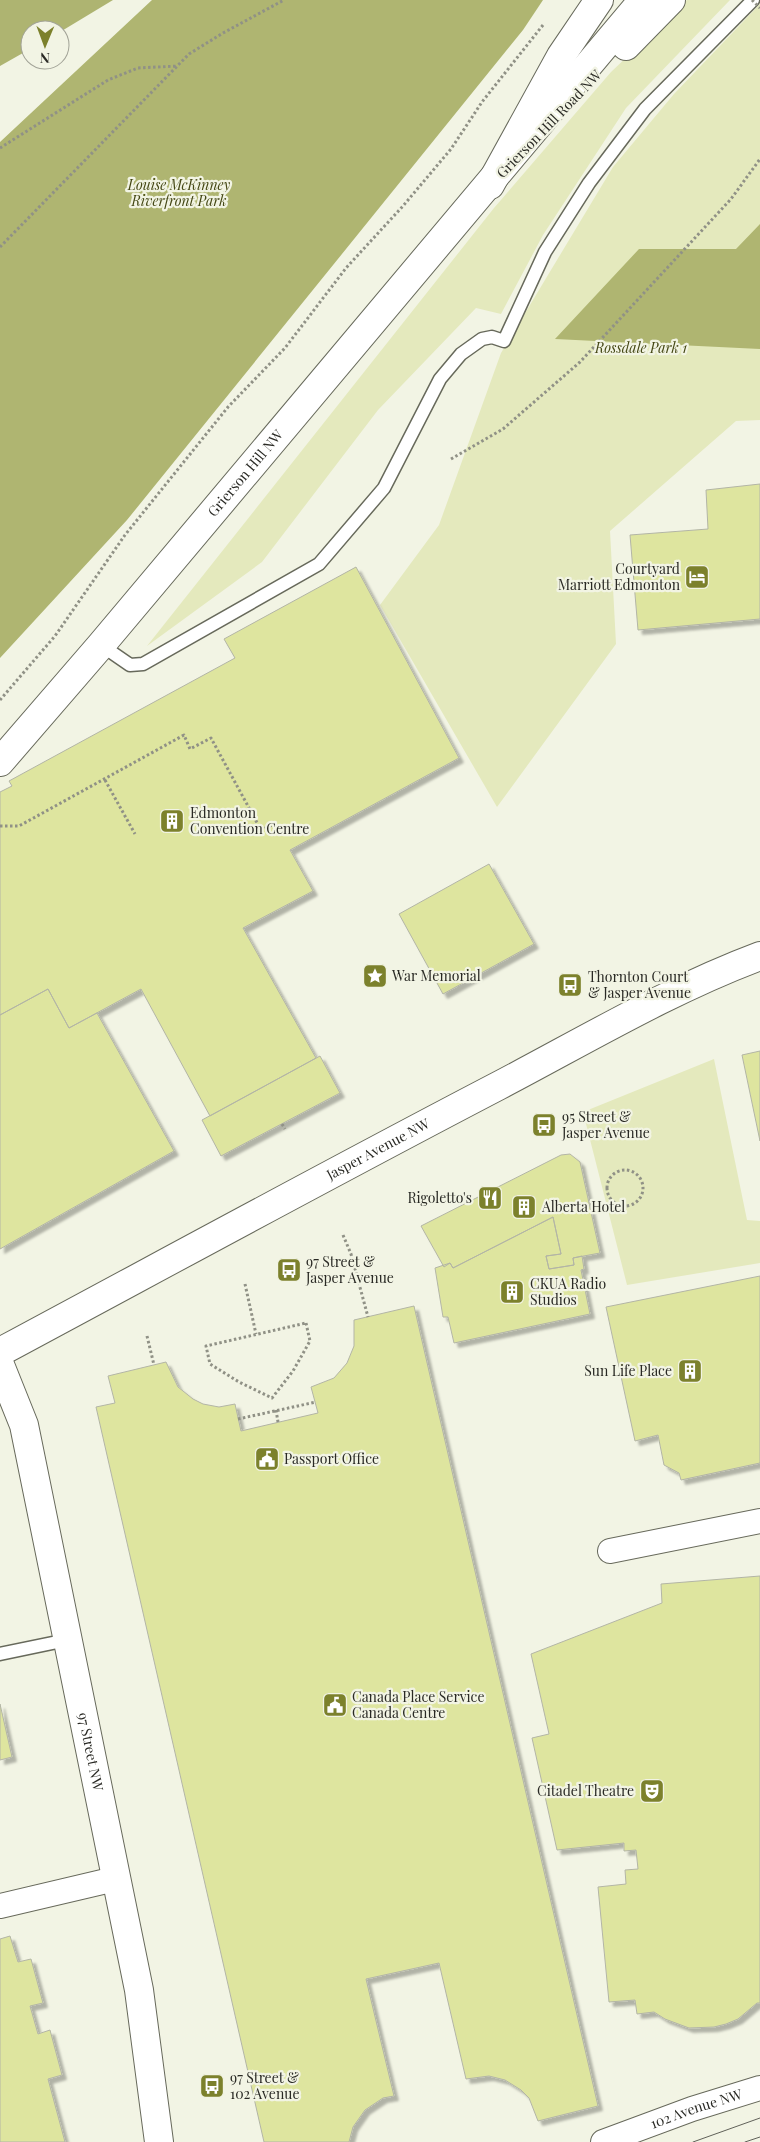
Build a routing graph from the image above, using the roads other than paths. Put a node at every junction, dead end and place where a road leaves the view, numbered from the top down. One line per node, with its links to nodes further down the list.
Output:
1 (599, 0): 5 (main road)
2 (643, 0): 5 (main road, Grierson Hill Road NW)
3 (671, 0): 5 (main road, Grierson Hill Road NW)
4 (752, 0): 6 (lane)
5 (490, 185): 6 (main road, Grierson Hill NW)
6 (101, 645): 7 (main road, Grierson Hill NW)
7 (0, 762)
8 (760, 956): 9 (main road, Jasper Avenue NW)
9 (0, 1352)
10 (0, 1365): 13 (main road, 97 Street NW)
11 (760, 1520): 12 (street)
12 (610, 1551)
13 (66, 1640): 14 (lane); 15 (main road, 97 Street NW)
14 (0, 1654)
15 (115, 1879): 16 (street); 18 (main road, 97 Street NW)
16 (0, 1906)
17 (760, 2088): 19 (street, 102 Avenue NW)
18 (158, 2142)
19 (603, 2142)

